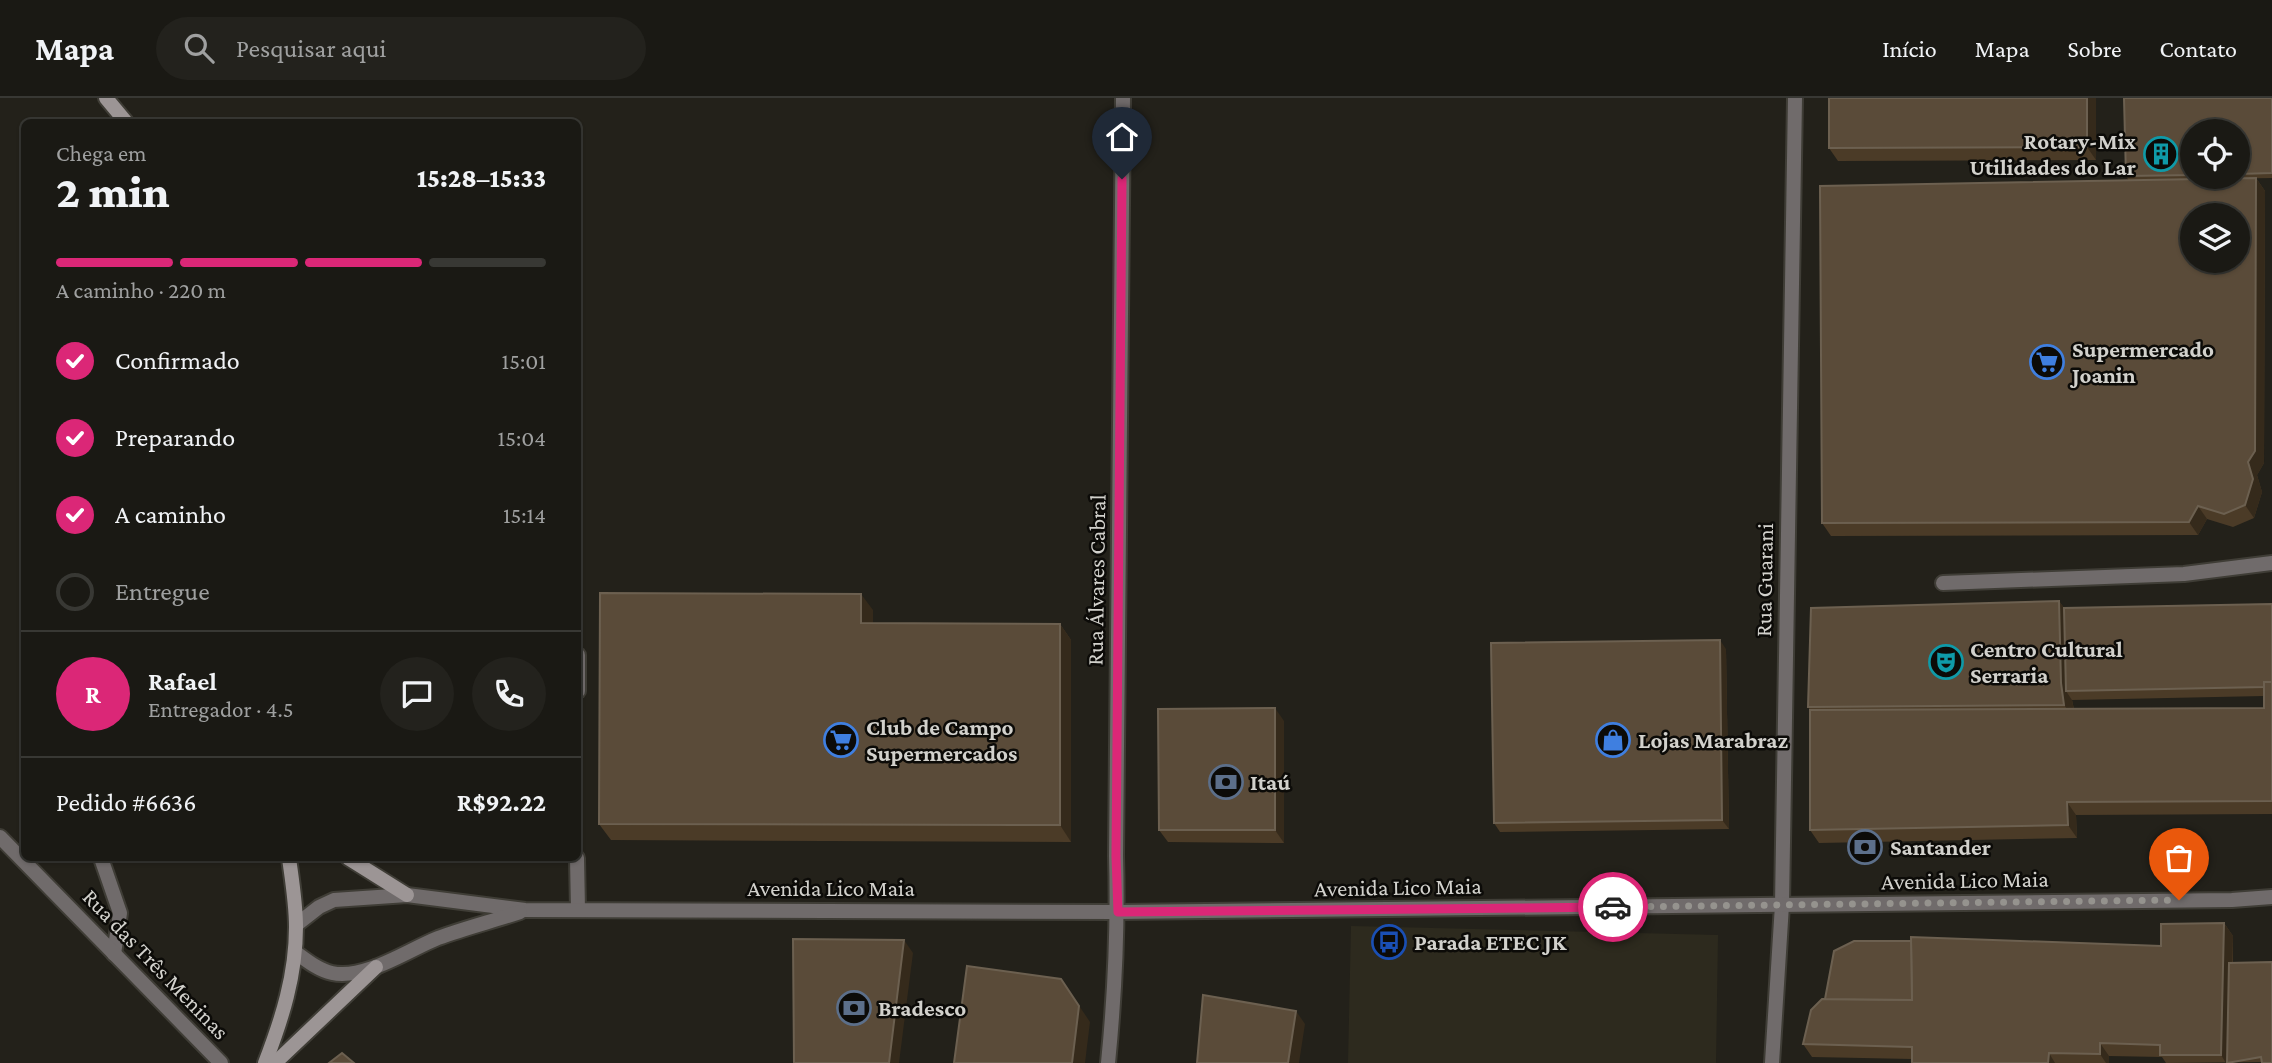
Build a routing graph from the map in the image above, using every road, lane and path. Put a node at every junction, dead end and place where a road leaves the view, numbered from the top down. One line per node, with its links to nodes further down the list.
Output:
1 (106, 98): 4 (main road)
2 (1123, 98): 19 (street, Rua Álvares Cabral)
3 (1795, 98): 16 (street, Rua Guarani)
4 (124, 119)
5 (2272, 564): 6 (street)
6 (1944, 583)
7 (0, 837): 8 (street, Rua das Três Meninas)
8 (21, 859)
9 (23, 861): 22 (street, Rua das Três Meninas)
10 (102, 861): 22 (street)
11 (289, 861): 20 (main road)
12 (353, 861): 14 (main road)
13 (577, 861): 18 (street)
14 (407, 895): 17 (street, Avenida Lico Maia); 20 (street, Avenida Lico Maia)
15 (2272, 897): 16 (street, Avenida Lico Maia)
16 (1782, 905): 19 (street, Avenida Lico Maia); 28 (street, Rua Guarani)
17 (525, 910): 18 (street, Avenida Lico Maia); 23 (street, Avenida Lico Maia)
18 (578, 911): 19 (street, Avenida Lico Maia)
19 (1118, 912): 27 (street, Rua Álvares Cabral)
20 (296, 925): 21 (main road)
21 (295, 952): 23 (street, Avenida Lico Maia); 25 (main road)
22 (114, 954): 24 (street, Rua das Três Meninas)
23 (376, 967): 26 (main road)
24 (221, 1063)
25 (265, 1063)
26 (275, 1063)
27 (1108, 1063)
28 (1772, 1063)

